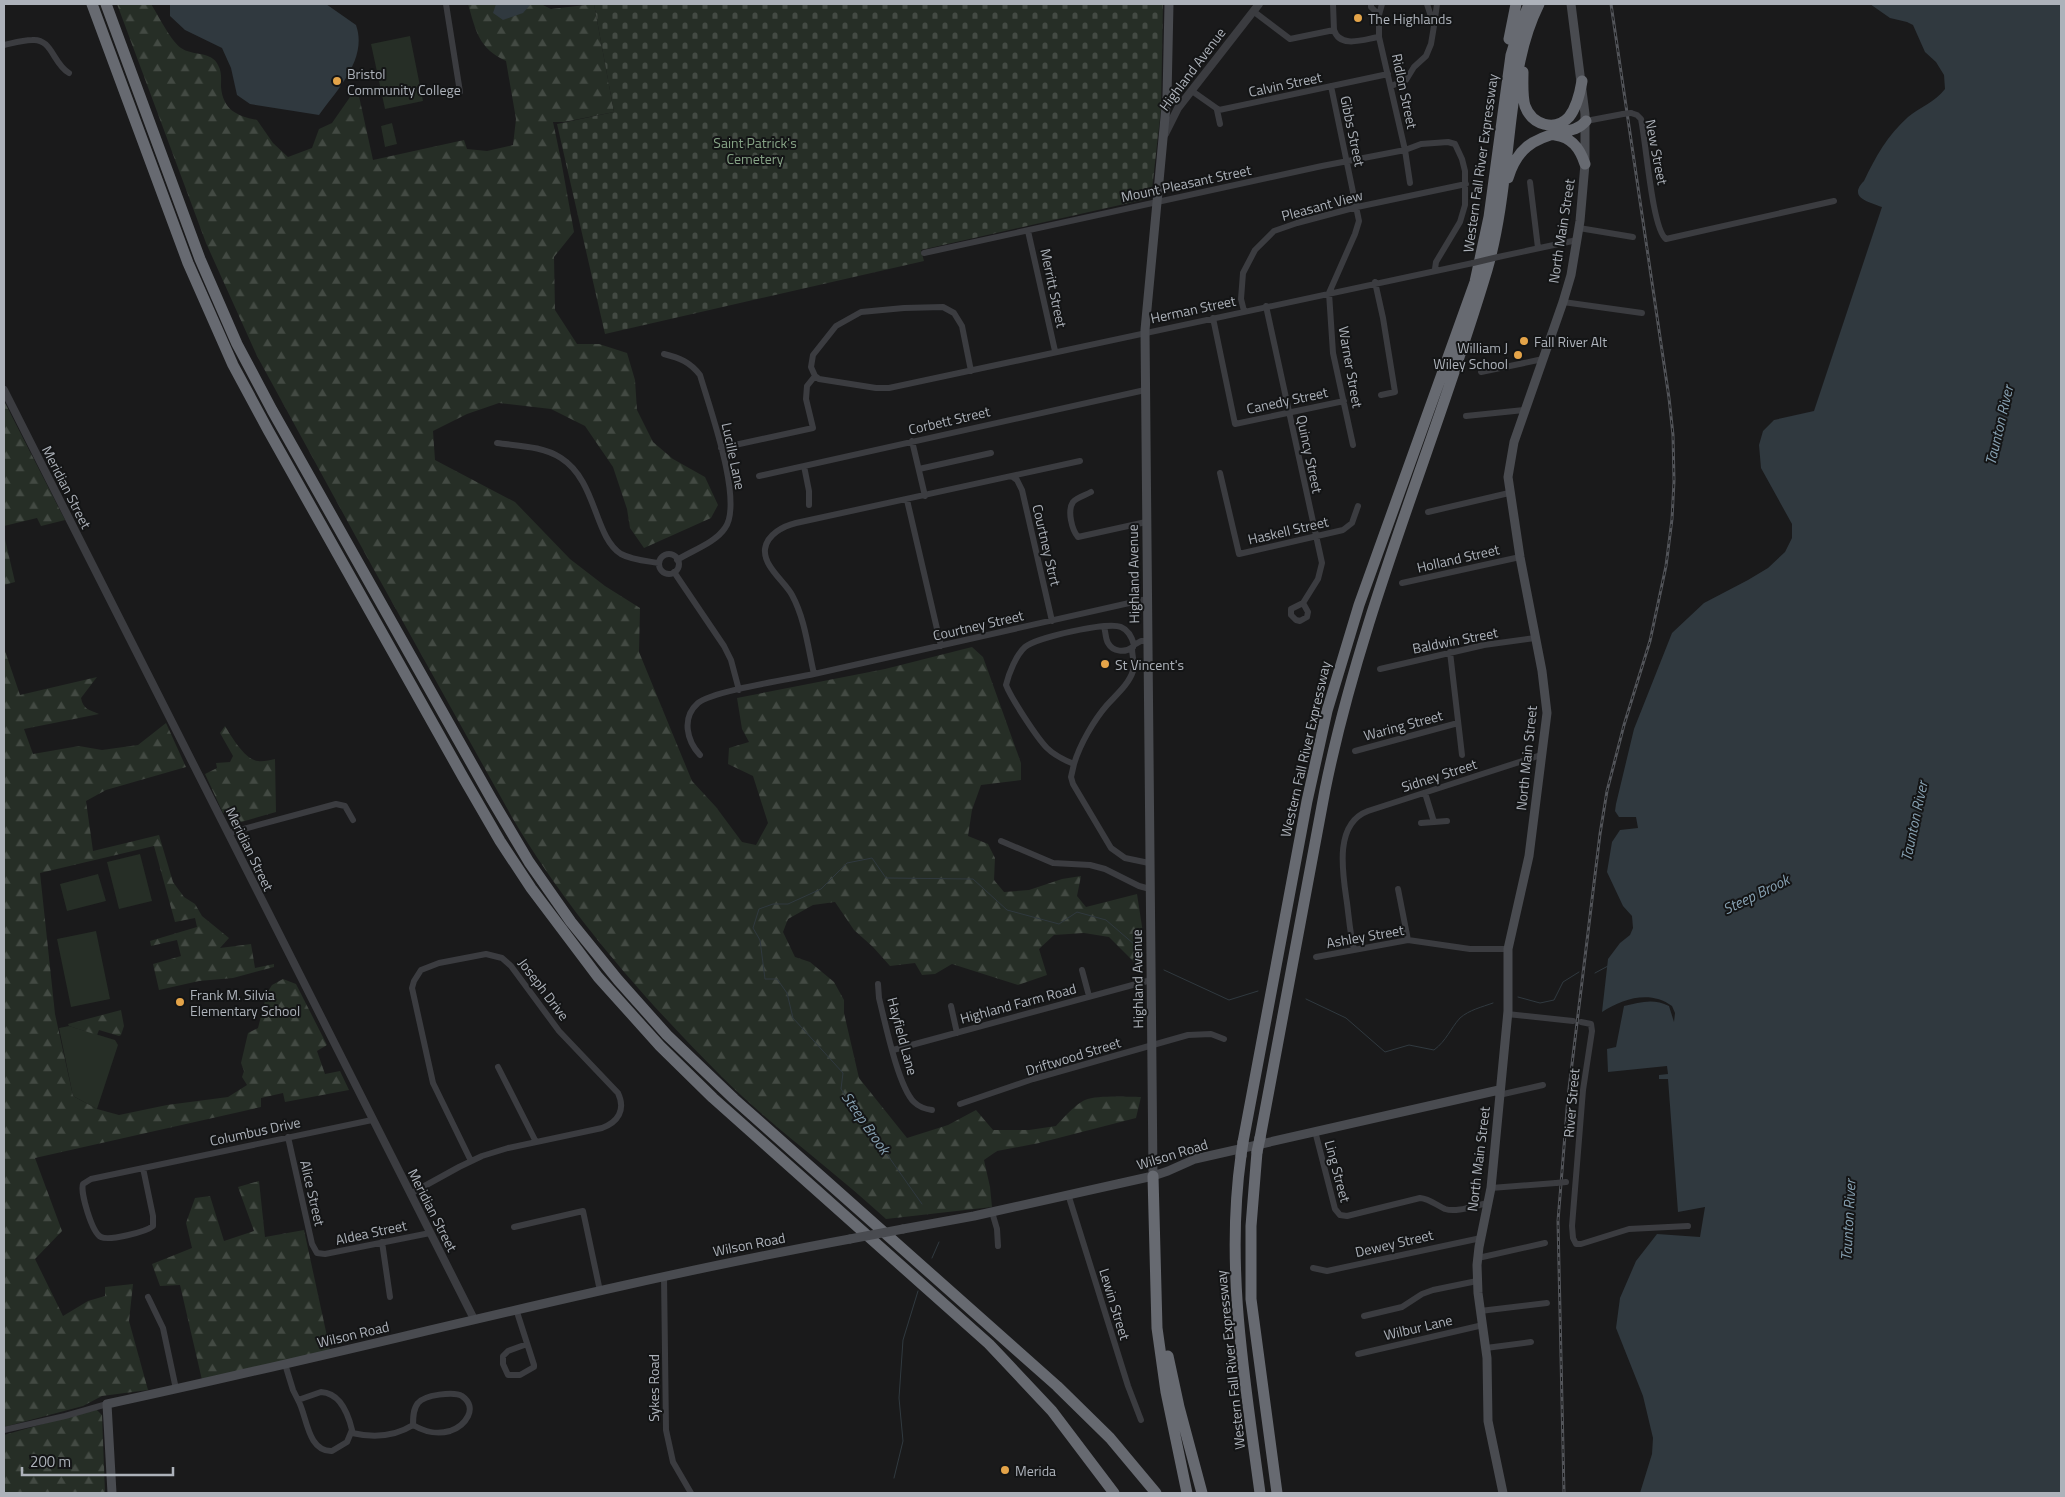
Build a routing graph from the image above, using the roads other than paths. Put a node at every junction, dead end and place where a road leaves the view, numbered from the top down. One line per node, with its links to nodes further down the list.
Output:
1 (92, 4): 195 (highway)
2 (106, 4): 196 (highway)
3 (446, 4): 25 (street)
4 (1169, 4): 33 (main road)
5 (1258, 4): 14 (street, Highland Avenue)
6 (1333, 4): 17 (street)
7 (1370, 4): 15 (street)
8 (1382, 4): 15 (street, Ridlon Street)
9 (1427, 4): 16 (street)
10 (1437, 4): 16 (street)
11 (1516, 4): 27 (highway)
12 (1570, 4): 22 (main road, North Main Street)
13 (1534, 6): 27 (highway, Western Fall River Expressway); 31 (highway); 43 (highway, Western Fall River Expressway)
14 (1253, 11): 17 (street); 26 (street, Highland Avenue)
15 (1379, 15): 18 (street, Ridlon Street)
16 (1434, 26): 24 (street)
17 (1334, 30): 18 (street)
18 (1379, 37): 21 (street, Ridlon Street)
19 (4, 45): 20 (street)
20 (69, 73)
21 (1388, 74): 23 (street, Calvin Street); 24 (street, Ridlon Street)
22 (1582, 81): 29 (main road, North Main Street); 31 (highway)
23 (1331, 86): 28 (street, Calvin Street); 35 (street, Gibbs Street)
24 (1391, 86): 34 (street, Ridlon Street)
25 (460, 92)
26 (1192, 92): 28 (street); 33 (street, Highland Avenue)
27 (1505, 98): 199 (highway, Western Fall River Expressway, bridge)
28 (1217, 110): 30 (street)
29 (1586, 121): 31 (highway); 32 (highway); 36 (main road, North Main Street); 40 (street, New Street, bridge)
30 (1220, 124)
31 (1556, 125)
32 (1548, 135): 36 (highway); 43 (highway)
33 (1164, 139): 41 (main road, Highland Avenue)
34 (1405, 150): 35 (street, Mount Pleasant Street); 38 (street, Ridlon Street); 39 (street, Mount Pleasant Street)
35 (1346, 161): 41 (street, Mount Pleasant Street); 42 (street, Gibbs Street)
36 (1585, 164): 44 (main road, North Main Street)
37 (1530, 182): 48 (street)
38 (1410, 183)
39 (1466, 184): 42 (street, Pleasant View); 50 (street)
40 (1834, 201)
41 (1158, 202): 45 (street, Mount Pleasant Street); 58 (main road, Highland Avenue)
42 (1357, 207): 52 (street, Gibbs Street); 55 (street, Pleasant View)
43 (1498, 216): 200 (highway, Western Fall River Expressway, bridge)
44 (1579, 228): 46 (street); 47 (main road, North Main Street)
45 (1028, 230): 49 (street, Mount Pleasant Street); 59 (street, Merritt Street)
46 (1633, 237)
47 (1577, 240): 48 (street, Herman Street); 53 (main road, North Main Street)
48 (1538, 248): 50 (street, Herman Street, bridge)
49 (924, 253)
50 (1435, 270): 51 (street, Herman Street)
51 (1375, 282): 52 (street, Herman Street); 67 (street)
52 (1328, 293): 54 (street, Herman Street); 68 (street, Warner Street)
53 (1563, 302): 56 (street); 61 (main road, North Main Street)
54 (1266, 306): 55 (street, Herman Street); 70 (street, Quincy Street)
55 (1244, 311): 57 (street, Herman Street)
56 (1642, 313)
57 (1213, 318): 58 (street, Herman Street); 70 (street, Canedy Street)
58 (1145, 332): 59 (street, Herman Street); 66 (main road, Highland Avenue)
59 (1055, 352): 62 (street, Herman Street)
60 (664, 354): 75 (street, Lucille Lane)
61 (1543, 359): 63 (street); 69 (main road, North Main Street)
62 (972, 371): 64 (street, Herman Street); 64 (street)
63 (1481, 372)
64 (815, 376): 75 (street)
65 (4, 390): 120 (street, Meridian Street)
66 (1145, 390): 72 (street, Corbett Street); 90 (main road, Highland Avenue)
67 (1381, 395)
68 (1344, 401): 70 (street, Canedy Street); 74 (street, Warner Street)
69 (1524, 410): 71 (street); 84 (main road, North Main Street)
70 (1289, 414): 91 (street, Quincy Street)
71 (1466, 416)
72 (912, 441): 78 (street, Corbett Street); 79 (street)
73 (497, 443): 94 (street)
74 (1353, 445)
75 (721, 448): 93 (street, Lucille Lane)
76 (991, 453): 79 (street)
77 (1080, 461): 82 (street)
78 (804, 466): 81 (street, Corbett Street); 87 (street)
79 (919, 469): 85 (street)
80 (1220, 473): 91 (street, Haskell Street)
81 (759, 476)
82 (1013, 477): 85 (street); 99 (street, Courtney Strrt)
83 (1091, 492): 90 (street)
84 (1509, 493): 89 (street); 92 (main road, North Main Street)
85 (925, 496): 86 (street)
86 (907, 500): 103 (street); 107 (street)
87 (809, 505)
88 (1358, 506): 91 (street, Haskell Street)
89 (1428, 512)
90 (1146, 522): 97 (main road, Highland Avenue)
91 (1316, 536): 98 (street, Quincy Street)
92 (1520, 557): 96 (street, Holland Street); 101 (main road, North Main Street)
93 (677, 560): 94 (street); 95 (street)
94 (659, 563): 95 (street)
95 (674, 572): 108 (street)
96 (1402, 583)
97 (1147, 599): 99 (street, Courtney Street); 102 (main road, Highland Avenue)
98 (1303, 603)
99 (1052, 621): 103 (street, Courtney Street)
100 (1104, 627): 104 (street); 104 (street); 114 (street)
101 (1535, 638): 105 (street, Baldwin Street); 113 (main road, North Main Street)
102 (1148, 641): 104 (street); 122 (main road, Highland Avenue)
103 (941, 646): 107 (street, Courtney Street)
104 (1133, 646): 114 (street)
105 (1450, 652): 106 (street, Baldwin Street); 109 (street)
106 (1380, 669)
107 (814, 674): 108 (street, Courtney Street)
108 (739, 690): 111 (street, Courtney Street)
109 (1458, 723): 110 (street, Waring Street); 112 (street)
110 (1355, 751)
111 (700, 755)
112 (1462, 755)
113 (1541, 755): 115 (street, Sidney Street); 127 (main road, North Main Street)
114 (1074, 764): 122 (street)
115 (1425, 793): 118 (street); 126 (street, Sidney Street)
116 (353, 820): 120 (street)
117 (1447, 821): 118 (street)
118 (1434, 822): 119 (street)
119 (1421, 824)
120 (229, 833): 146 (street, Meridian Street)
121 (1001, 841): 123 (street)
122 (1149, 863): 123 (main road, Highland Avenue)
123 (1150, 889): 130 (main road, Highland Avenue)
124 (1398, 889): 125 (street)
125 (1408, 940): 126 (street, Ashley Street); 127 (street, Ashley Street)
126 (1354, 949): 128 (street, Ashley Street)
127 (1508, 949): 134 (main road, North Main Street)
128 (1316, 957)
129 (1082, 970): 132 (street)
130 (1150, 980): 132 (street, Highland Farm Road); 139 (main road, Highland Avenue)
131 (878, 984): 140 (street, Hayfield Lane)
132 (1089, 996): 137 (street, Highland Farm Road)
133 (950, 1006): 137 (street)
134 (1508, 1014): 135 (street); 143 (main road, North Main Street)
135 (1573, 1021)
136 (1581, 1022): 153 (street, River Street)
137 (957, 1033): 140 (street, Highland Farm Road)
138 (1224, 1039): 139 (street, Driftwood Street)
139 (1151, 1046): 144 (street, Driftwood Street); 152 (main road, Highland Avenue)
140 (893, 1050): 145 (street, Hayfield Lane)
141 (498, 1067): 149 (street)
142 (1544, 1085): 143 (street, Wilson Road)
143 (1499, 1092): 147 (main road, Wilson Road); 154 (main road, North Main Street)
144 (960, 1104)
145 (932, 1110)
146 (372, 1120): 148 (street, Columbus Drive); 155 (street, Meridian Street)
147 (1315, 1131): 152 (main road, Wilson Road); 157 (street, Ling Street)
148 (288, 1137): 151 (street, Columbus Drive); 166 (street, Alice Street)
149 (536, 1142): 150 (street, Joseph Drive); 150 (street, Joseph Drive)
150 (471, 1161): 155 (street, Joseph Drive)
151 (143, 1168): 151 (street)
152 (1153, 1176): 156 (main road, Wilson Road); 171 (highway)
153 (1577, 1182): 154 (street, bridge); 159 (street, River Street)
154 (1491, 1188): 157 (main road, North Main Street)
155 (410, 1194): 161 (street, Meridian Street)
156 (1068, 1194): 158 (main road, Wilson Road); 189 (street, Lewin Street)
157 (1488, 1203): 162 (main road, North Main Street)
158 (992, 1212): 165 (street); 169 (main road, Wilson Road, bridge)
159 (1688, 1226)
160 (514, 1227): 172 (street)
161 (430, 1233): 163 (street, Aldea Street); 179 (street, Meridian Street)
162 (1481, 1238): 167 (main road, North Main Street); 168 (street, Dewey Street)
163 (382, 1242): 166 (street, Aldea Street); 174 (street)
164 (1545, 1243): 167 (street)
165 (998, 1246)
166 (317, 1253)
167 (1478, 1258): 170 (main road, North Main Street)
168 (1313, 1268)
169 (664, 1276): 172 (main road, Wilson Road); 194 (street, Sykes Road)
170 (1477, 1281): 177 (main road, North Main Street); 178 (street)
171 (1155, 1282): 197 (highway); 198 (highway)
172 (600, 1291): 176 (main road, Wilson Road)
173 (148, 1297): 186 (street)
174 (390, 1297)
175 (1547, 1303): 177 (street)
176 (516, 1309): 179 (main road, Wilson Road); 182 (street)
177 (1480, 1311): 180 (main road, North Main Street)
178 (1364, 1316)
179 (474, 1319): 185 (main road, Wilson Road)
180 (1483, 1325): 183 (main road, North Main Street); 184 (street, Wilbur Lane)
181 (1531, 1342): 183 (street)
182 (527, 1344): 182 (street)
183 (1486, 1348): 201 (main road, North Main Street)
184 (1358, 1354)
185 (285, 1364): 186 (main road, Wilson Road); 187 (street)
186 (176, 1389): 188 (main road, Wilson Road)
187 (298, 1400): 192 (street); 192 (street)
188 (107, 1404): 191 (street, Wilson Road); 193 (main road)
189 (1142, 1420)
190 (413, 1425): 190 (street); 192 (street)
191 (4, 1430)
192 (352, 1433)
193 (112, 1493)
194 (691, 1493)
195 (1114, 1493)
196 (1156, 1493)
197 (1187, 1493)
198 (1202, 1493)
199 (1260, 1493)
200 (1277, 1493)
201 (1503, 1493)

